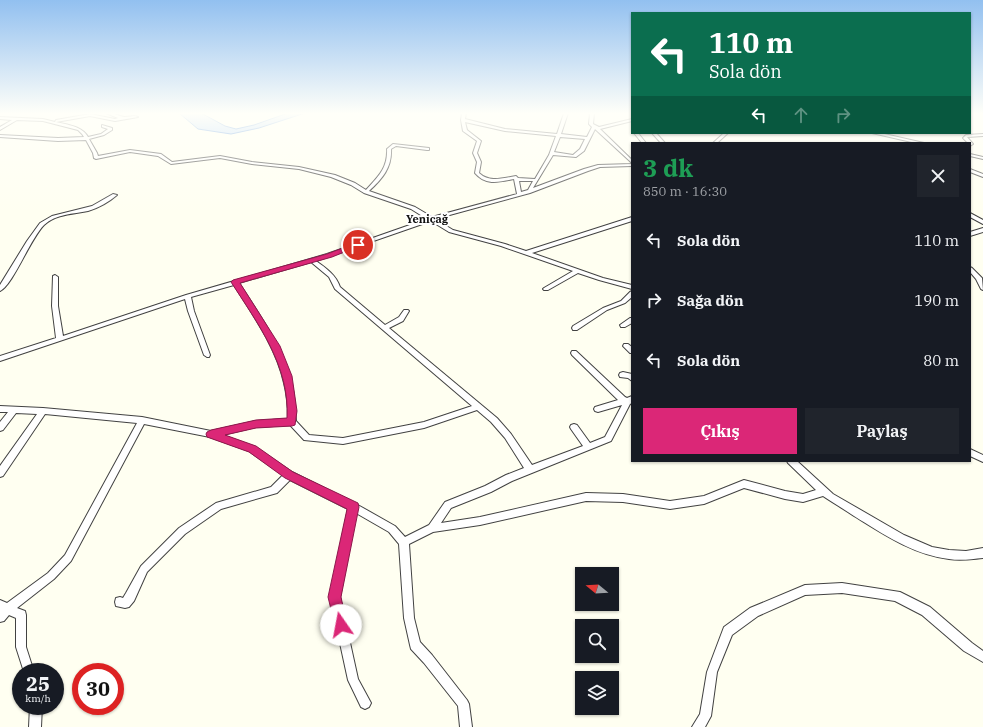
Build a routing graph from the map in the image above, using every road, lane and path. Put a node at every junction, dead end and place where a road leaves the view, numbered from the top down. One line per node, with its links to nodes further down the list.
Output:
1 (92, 147): 19 (street)
2 (391, 147): 19 (street)
3 (410, 147): 8 (street)
4 (477, 147): 16 (street)
5 (554, 147): 9 (street)
6 (584, 147): 9 (street)
7 (615, 147): 12 (street)
8 (427, 149)
9 (551, 153): 17 (street)
10 (971, 155): 11 (street)
11 (983, 158)
12 (631, 163)
13 (631, 164): 18 (street)
14 (971, 170): 15 (street)
15 (983, 176)
16 (516, 179): 17 (street); 20 (street)
17 (536, 180): 18 (street)
18 (530, 190): 20 (street)
19 (366, 192): 23 (street)
20 (519, 194): 23 (street)
21 (115, 195): 36 (street)
22 (971, 216): 25 (street)
23 (431, 219): 28 (street); 29 (street)
24 (631, 220): 28 (street)
25 (983, 222)
26 (983, 230): 27 (street)
27 (971, 234)
28 (526, 253): 30 (street)
29 (312, 260): 33 (street); 41 (street)
30 (578, 270): 34 (street); 37 (street)
31 (971, 270): 35 (street)
32 (55, 277): 43 (street)
33 (235, 282): 39 (street); 58 (street)
34 (631, 287)
35 (983, 288)
36 (0, 289)
37 (546, 289)
38 (631, 293): 42 (street)
39 (188, 296): 43 (street); 47 (street)
40 (406, 311): 41 (street)
41 (384, 328): 52 (street)
42 (575, 328)
43 (60, 339): 48 (street)
44 (626, 346): 45 (street)
45 (631, 350)
46 (574, 353): 51 (street)
47 (207, 355)
48 (0, 359)
49 (623, 375): 50 (street)
50 (631, 377)
51 (628, 401): 54 (street); 62 (street)
52 (479, 407): 58 (street); 66 (street)
53 (15, 409): 55 (street); 56 (street); 60 (street)
54 (598, 409)
55 (0, 410)
56 (43, 411): 57 (street); 67 (street)
57 (142, 420): 61 (street); 75 (street)
58 (292, 422): 61 (street)
59 (574, 427): 62 (street)
60 (0, 428)
61 (211, 434): 68 (street)
62 (588, 447): 66 (street)
63 (971, 453): 64 (street)
64 (983, 459)
65 (792, 462): 69 (street)
66 (530, 470): 71 (street)
67 (0, 473)
68 (289, 475): 70 (street); 74 (street)
69 (824, 492): 71 (street); 73 (street)
70 (354, 507): 72 (street); 79 (street)
71 (432, 528): 72 (street)
72 (404, 542): 82 (street)
73 (983, 553)
74 (120, 602)
75 (4, 607): 76 (street); 78 (street)
76 (0, 617)
77 (983, 657): 83 (street)
78 (26, 663)
79 (365, 703)
80 (36, 715): 81 (street)
81 (35, 727)
82 (466, 727)
83 (698, 727)

